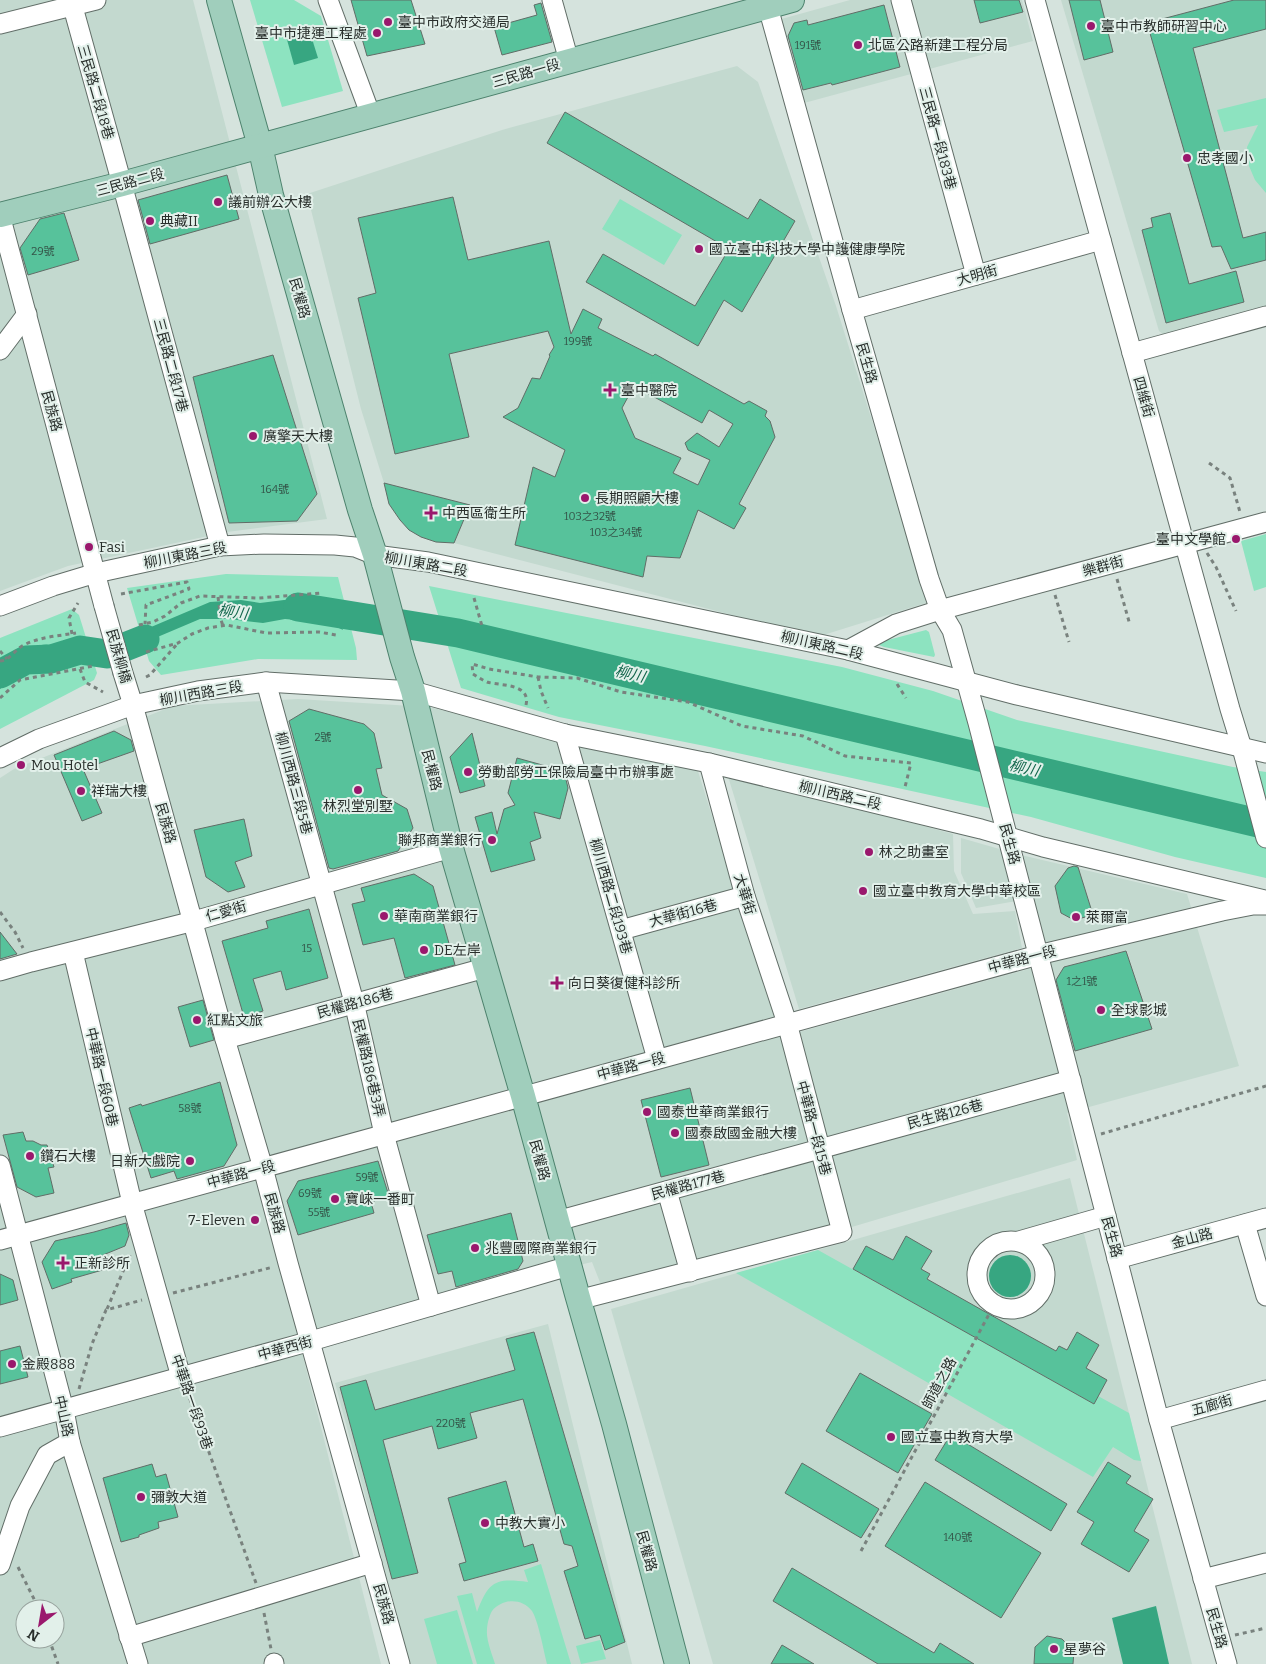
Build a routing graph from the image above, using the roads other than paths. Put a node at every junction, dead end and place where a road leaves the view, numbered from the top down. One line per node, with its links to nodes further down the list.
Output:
1 (96, 0): 8 (street)
2 (219, 0): 13 (main road, 民權路)
3 (328, 0): 12 (street)
4 (552, 0): 11 (street)
5 (792, 0): 9 (main road, 三民路一段)
6 (901, 0): 17 (street, 三民路一段183巷)
7 (1035, 0): 16 (street, 四維街)
8 (71, 3): 10 (street); 14 (street, 三民路二段18巷)
9 (767, 3): 11 (main road, 三民路一段); 18 (street, 民生路)
10 (0, 24)
11 (568, 61): 12 (main road, 三民路一段)
12 (371, 116): 13 (main road, 三民路一段)
13 (260, 146): 14 (main road, 三民路二段); 26 (main road, 民權路)
14 (122, 184): 15 (main road, 三民路二段); 25 (street, 三民路二段17巷)
15 (0, 215): 19 (street, 民族路)
16 (1101, 240): 17 (street, 大明街); 22 (street, 四維街)
17 (976, 275): 18 (street, 大明街)
18 (852, 310): 30 (street, 民生路)
19 (26, 314): 21 (street); 27 (street, 民族路)
20 (1266, 316): 22 (street)
21 (0, 350)
22 (1132, 353): 24 (street, 四維街)
23 (1266, 522): 24 (street, 樂群街)
24 (1192, 542): 30 (street, 樂群街); 37 (street, 四維街)
25 (220, 546): 26 (street, 柳川東路三段); 27 (street, 柳川東路三段)
26 (375, 555): 31 (street, 柳川東路二段); 34 (main road, 民權路)
27 (96, 573): 28 (street, 柳川東路三段); 29 (street, 民族路)
28 (0, 606)
29 (104, 606): 35 (street, 民族柳橋, bridge)
30 (940, 610): 31 (street, 樂群街); 33 (street, 民生路)
31 (848, 650): 33 (street, 柳川東路二段)
32 (266, 682): 34 (street, 柳川西路三段); 35 (street, 柳川西路三段); 44 (street, 柳川西路三段5巷)
33 (966, 682): 37 (street, 柳川東路二段); 41 (street, 民生路)
34 (413, 691): 36 (street, 柳川西路二段); 43 (main road, 民權路)
35 (133, 705): 39 (street, 柳川西路三段); 48 (street, 民族路)
36 (565, 734): 40 (street, 柳川西路二段); 49 (street, 柳川西路二段193巷)
37 (1242, 748): 38 (street, 柳川東路二段); 42 (street, 四維街)
38 (1266, 753)
39 (0, 758)
40 (709, 763): 41 (street, 柳川西路二段); 45 (street, 大華街)
41 (1008, 837): 46 (street, 柳川西路二段); 51 (street, 民生路)
42 (1266, 838)
43 (451, 848): 44 (street, 仁愛街); 52 (main road, 民權路)
44 (322, 884): 48 (street, 仁愛街); 54 (street, 柳川西路三段5巷)
45 (746, 896): 49 (street, 大華街16巷); 55 (street, 大華街)
46 (1266, 900)
47 (1266, 905): 51 (street, 中華路一段)
48 (194, 921): 50 (street, 仁愛街); 56 (street, 民族路)
49 (621, 930): 57 (street, 柳川西路二段193巷)
50 (73, 952): 53 (street, 仁愛街); 65 (street, 中華路一段60巷)
51 (1038, 955): 55 (street, 中華路一段); 58 (street, 民生路)
52 (485, 968): 54 (street, 民權路186巷); 59 (main road, 民權路)
53 (0, 971)
54 (354, 1002): 56 (street, 民權路186巷); 60 (street, 民權路186巷3弄)
55 (787, 1023): 57 (street, 中華路一段); 61 (street, 中華路一段15巷)
56 (225, 1038): 63 (street, 民族路)
57 (658, 1059): 59 (street, 中華路一段)
58 (1071, 1080): 61 (street, 民生路126巷); 66 (street, 民生路)
59 (523, 1096): 60 (street, 中華路一段); 68 (main road, 民權路)
60 (384, 1134): 63 (street, 中華路一段); 78 (street, 民權路186巷3弄)
61 (820, 1148): 64 (street, 民權路177巷); 75 (street, 中華路一段15巷)
62 (0, 1165): 70 (street, 中山路)
63 (264, 1168): 65 (street, 中華路一段); 79 (street, 民族路)
64 (667, 1191): 68 (street, 民權路177巷); 75 (street)
65 (132, 1204): 70 (street, 中華路一段); 80 (street, 中華路一段93巷)
66 (1106, 1216): 72 (street); 73 (street, 民生路)
67 (1266, 1218): 69 (street, 金山路)
68 (557, 1221): 74 (main road, 民權路)
69 (1245, 1224): 73 (street, 金山路); 76 (street)
70 (19, 1235): 71 (street, 中華路一段); 82 (street, 中山路)
71 (0, 1240)
72 (1018, 1241): 72 (street)
73 (1117, 1258): 83 (street, 民生路)
74 (569, 1266): 77 (main road, 民權路); 78 (street, 中華西街)
75 (690, 1272): 77 (street)
76 (1266, 1296)
77 (578, 1300): 93 (main road, 民權路)
78 (431, 1306): 79 (street, 中華西街)
79 (311, 1342): 80 (street, 中華西街); 87 (street, 民族路)
80 (181, 1377): 82 (street, 中華西街)
81 (1266, 1390): 83 (street, 五廊街)
82 (64, 1410): 84 (street, 中華西街); 85 (street, 中山路)
83 (1159, 1420): 89 (street, 民生路)
84 (0, 1427)
85 (70, 1442): 88 (street); 90 (street, 中山路)
86 (1266, 1562): 89 (street)
87 (372, 1563): 90 (street); 92 (street, 民族路)
88 (0, 1565)
89 (1204, 1580): 94 (street, 民生路)
90 (129, 1637): 91 (street, 中山路)
91 (138, 1664)
92 (400, 1664)
93 (677, 1664)
94 (1227, 1664)

